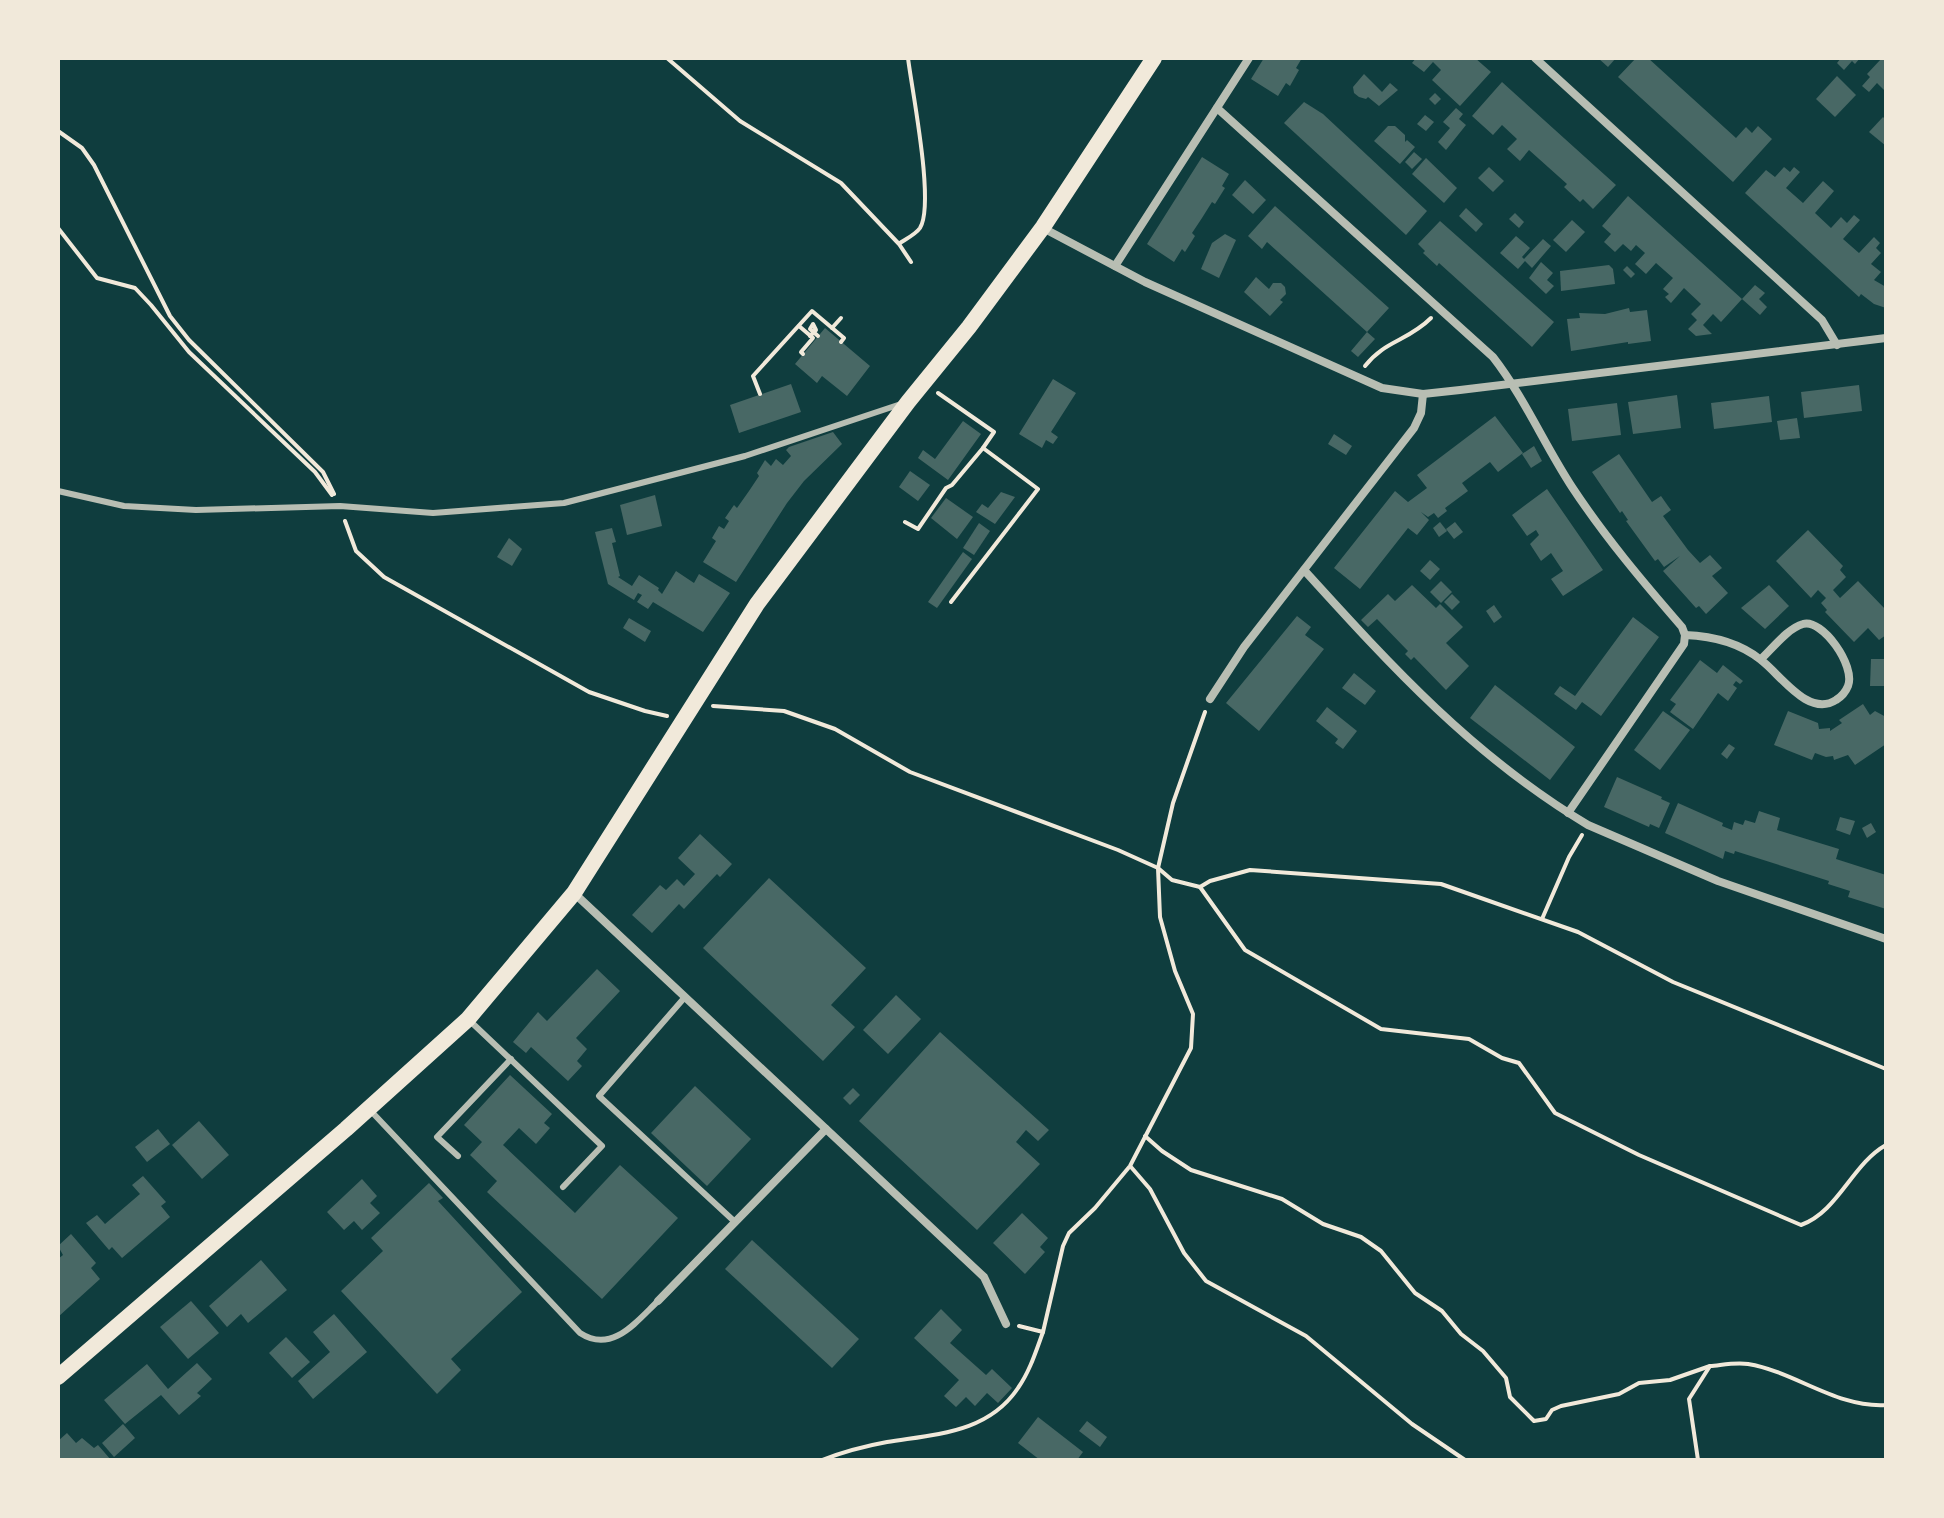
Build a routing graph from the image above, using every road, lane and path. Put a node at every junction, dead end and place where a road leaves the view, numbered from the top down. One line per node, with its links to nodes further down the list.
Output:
1 (667, 58): 10 (path)
2 (908, 58): 10 (path)
3 (1154, 58): 8 (main road)
4 (1249, 58): 6 (street)
5 (1535, 58): 21 (street)
6 (1217, 108): 12 (street); 13 (street)
7 (58, 131): 31 (path)
8 (1043, 227): 12 (street); 24 (main road)
9 (58, 228): 31 (path)
10 (899, 244): 11 (path)
11 (911, 262)
12 (1115, 266): 23 (street)
13 (1440, 309): 23 (path); 25 (street)
14 (841, 318): 16 (path)
15 (799, 326): 16 (path); 17 (path); 26 (path)
16 (832, 328): 20 (path)
17 (810, 333): 18 (path); 22 (path)
18 (818, 336)
19 (1886, 338): 21 (street)
20 (841, 342)
21 (1837, 345): 25 (street)
22 (803, 354)
23 (1357, 378): 27 (street)
24 (923, 383): 28 (main road); 29 (path)
25 (1514, 384): 27 (street); 35 (street)
26 (760, 394)
27 (1423, 394): 33 (street)
28 (908, 402): 31 (lane); 38 (main road)
29 (983, 448): 32 (path); 34 (path)
30 (58, 491): 31 (lane)
31 (340, 506): 38 (path)
32 (905, 522)
33 (1304, 570): 37 (street); 39 (street)
34 (951, 602)
35 (1685, 635): 36 (street); 39 (street)
36 (1761, 659): 36 (street)
37 (1210, 699): 41 (path)
38 (690, 712): 41 (path); 43 (main road)
39 (1568, 813): 40 (street)
40 (1588, 825): 44 (path); 45 (street)
41 (1158, 868): 42 (path); 52 (path)
42 (1200, 887): 44 (path); 53 (path)
43 (574, 893): 46 (street); 47 (main road)
44 (1542, 919): 49 (path)
45 (1886, 939)
46 (685, 997): 51 (street); 57 (lane)
47 (468, 1019): 48 (lane); 50 (main road)
48 (511, 1059): 54 (lane); 56 (lane)
49 (1886, 1069)
50 (369, 1109): 58 (lane); 62 (main road)
51 (826, 1129): 57 (street); 59 (street)
52 (1145, 1136): 55 (path); 61 (path)
53 (1886, 1145)
54 (458, 1156)
55 (1130, 1166): 60 (path); 65 (path)
56 (563, 1187)
57 (735, 1222): 58 (street)
58 (658, 1301)
59 (1006, 1324): 60 (path)
60 (1043, 1332): 64 (path)
61 (1710, 1366): 63 (path); 66 (path)
62 (58, 1377)
63 (1886, 1405)
64 (822, 1460)
65 (1465, 1460)
66 (1698, 1460)

